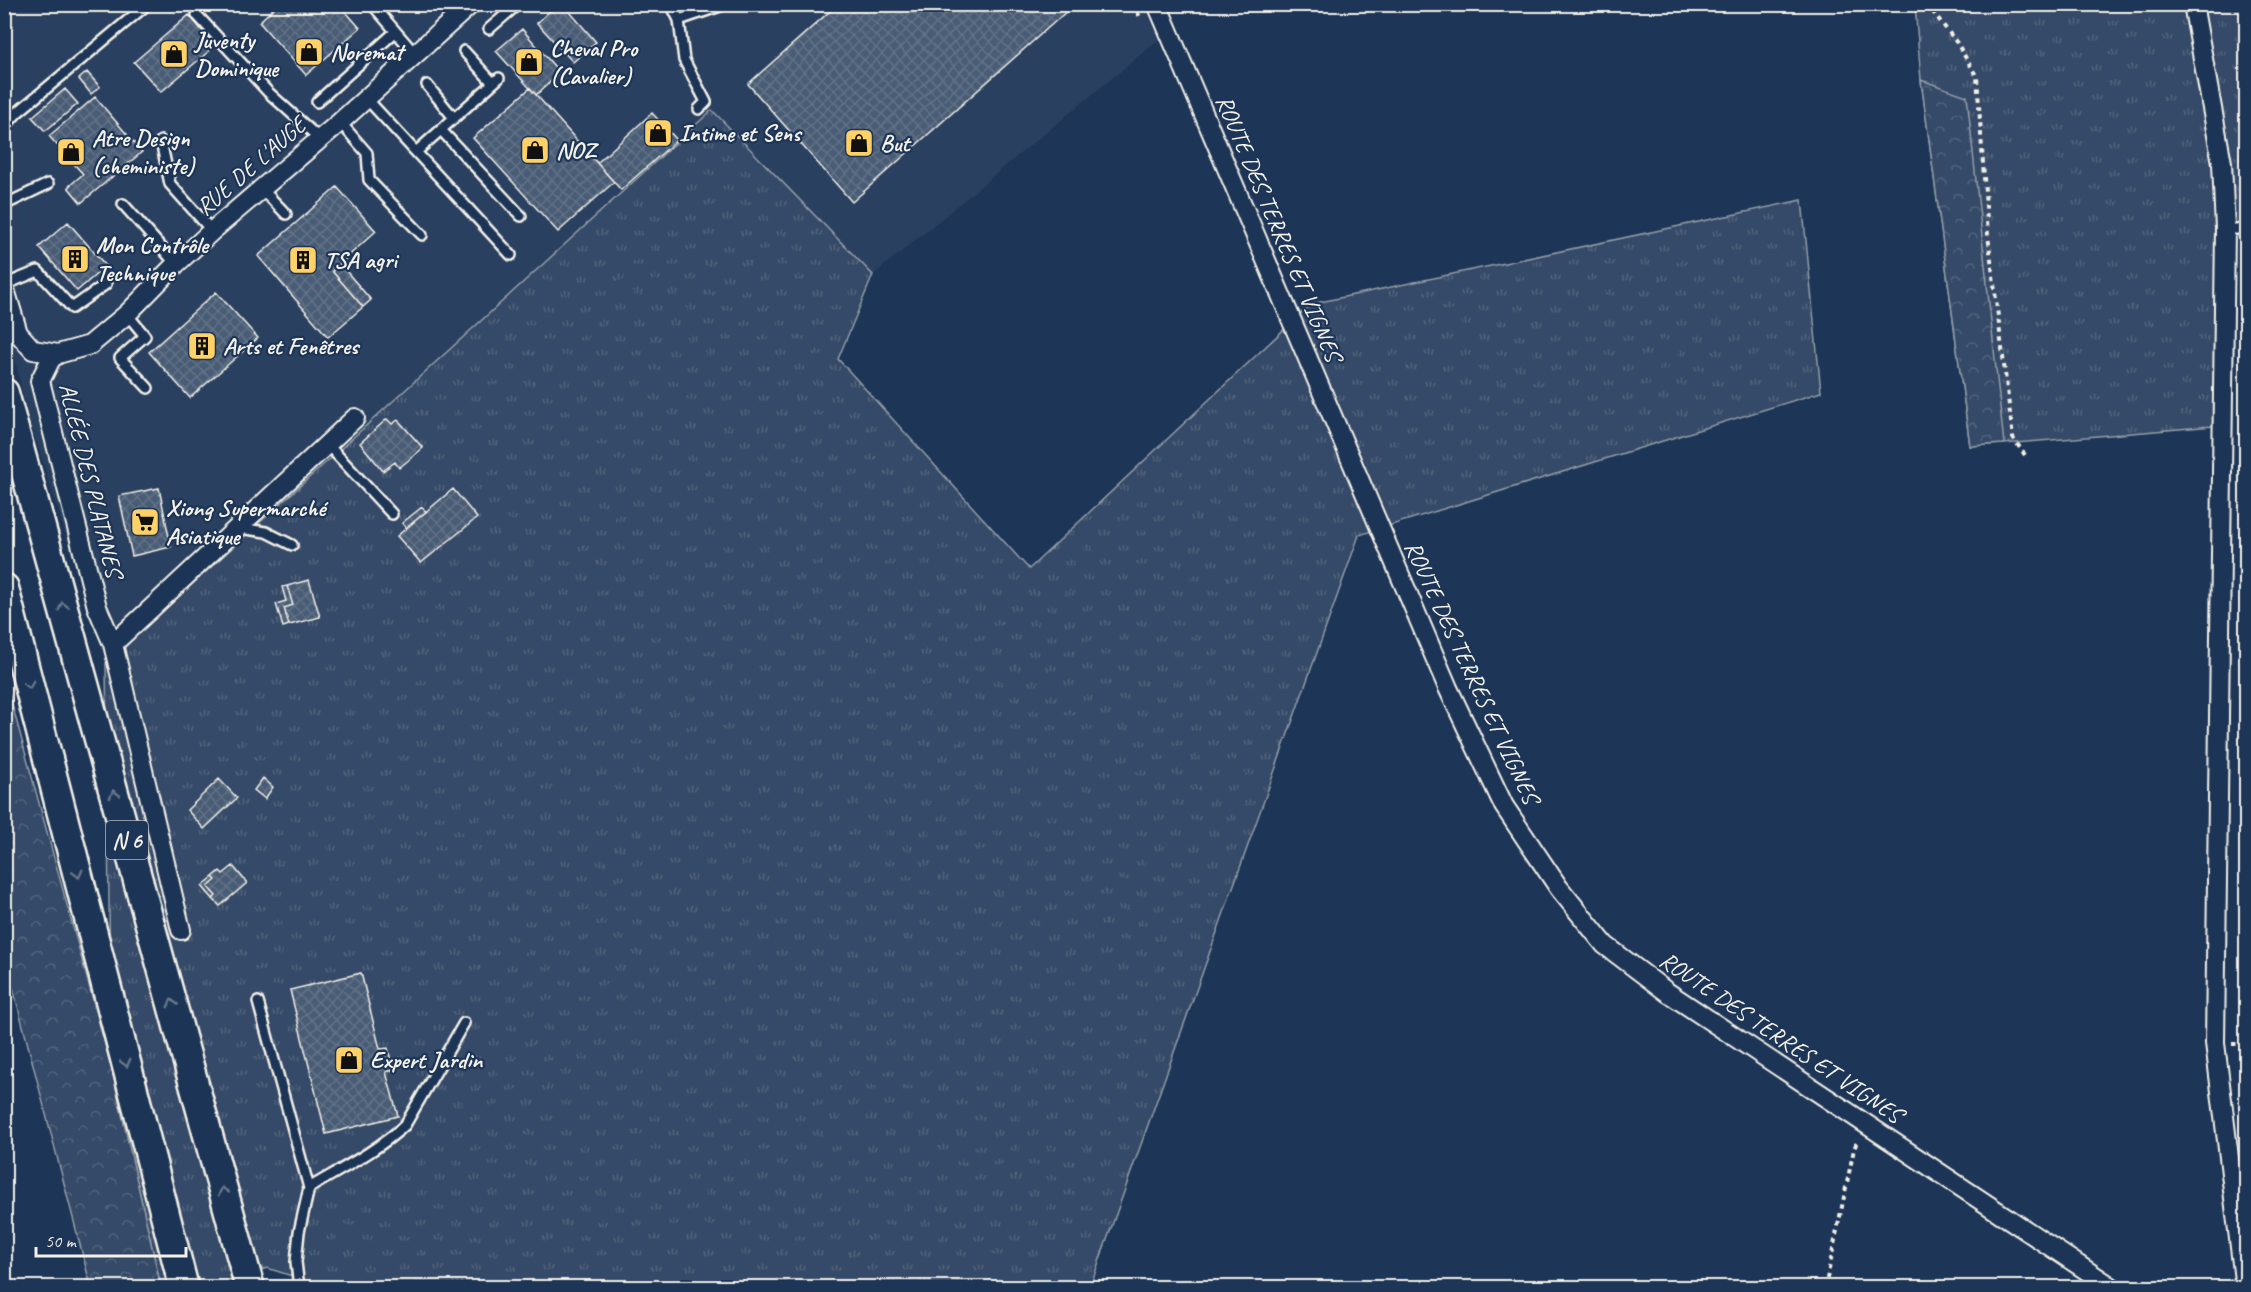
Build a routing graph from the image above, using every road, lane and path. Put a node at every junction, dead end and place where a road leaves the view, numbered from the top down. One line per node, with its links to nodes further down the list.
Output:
1 (372, 4): 15 (lane)
2 (518, 4): 14 (lane)
3 (671, 4): 12 (lane)
4 (726, 4): 12 (lane)
5 (1133, 4): 13 (path)
6 (1157, 4): 58 (street, ROUTE DES TERRES ET VIGNES)
7 (1927, 4): 49 (path)
8 (2193, 4): 35 (street)
9 (466, 6): 17 (street, RUE DE L'AUGE)
10 (144, 7): 24 (lane)
11 (197, 15): 26 (lane)
12 (680, 20): 21 (lane)
13 (1143, 23)
14 (489, 29)
15 (396, 32): 17 (lane); 20 (lane)
16 (464, 51): 22 (lane)
17 (415, 54): 19 (street, RUE DE L'AUGE)
18 (427, 86): 22 (lane)
19 (366, 98): 23 (street, RUE DE L'AUGE); 28 (lane)
20 (318, 102)
21 (699, 109)
22 (454, 118): 25 (lane)
23 (340, 122): 26 (street, RUE DE L'AUGE); 38 (lane)
24 (4, 126)
25 (441, 130): 28 (lane); 34 (lane)
26 (320, 139): 30 (street, RUE DE L'AUGE)
27 (161, 141): 37 (lane)
28 (416, 152): 39 (lane)
29 (48, 184): 32 (lane)
30 (261, 189): 33 (lane); 37 (street, RUE DE L'AUGE)
31 (123, 204): 40 (lane)
32 (4, 205)
33 (286, 214)
34 (520, 216)
35 (2225, 229): 36 (lane); 66 (street)
36 (2247, 229)
37 (212, 231): 40 (street, RUE DE L'AUGE)
38 (422, 235)
39 (511, 255)
40 (176, 264): 43 (street, RUE DE L'AUGE)
41 (106, 284): 42 (lane)
42 (4, 285): 44 (street, ALLÉE DES PLATANES)
43 (127, 314): 44 (street, RUE DE L'AUGE); 45 (lane)
44 (58, 354): 54 (street, ALLÉE DES PLATANES)
45 (148, 388)
46 (4, 393): 62 (main road, N 6, one-way to 46)
47 (355, 418): 48 (street)
48 (327, 444): 50 (lane); 51 (street)
49 (2025, 455)
50 (392, 514)
51 (239, 528): 52 (lane); 54 (street)
52 (292, 545)
53 (4, 588): 61 (main road, N 6, one-way to 61)
54 (113, 644): 55 (street, ALLÉE DES PLATANES)
55 (181, 930)
56 (258, 1002): 60 (lane)
57 (464, 1023): 60 (lane)
58 (1862, 1130): 59 (path); 64 (path); 65 (street, ROUTE DES TERRES ET VIGNES)
59 (1869, 1144)
60 (309, 1188): 63 (lane)
61 (184, 1287)
62 (250, 1287)
63 (299, 1287)
64 (1825, 1287)
65 (2113, 1287)
66 (2245, 1287)

